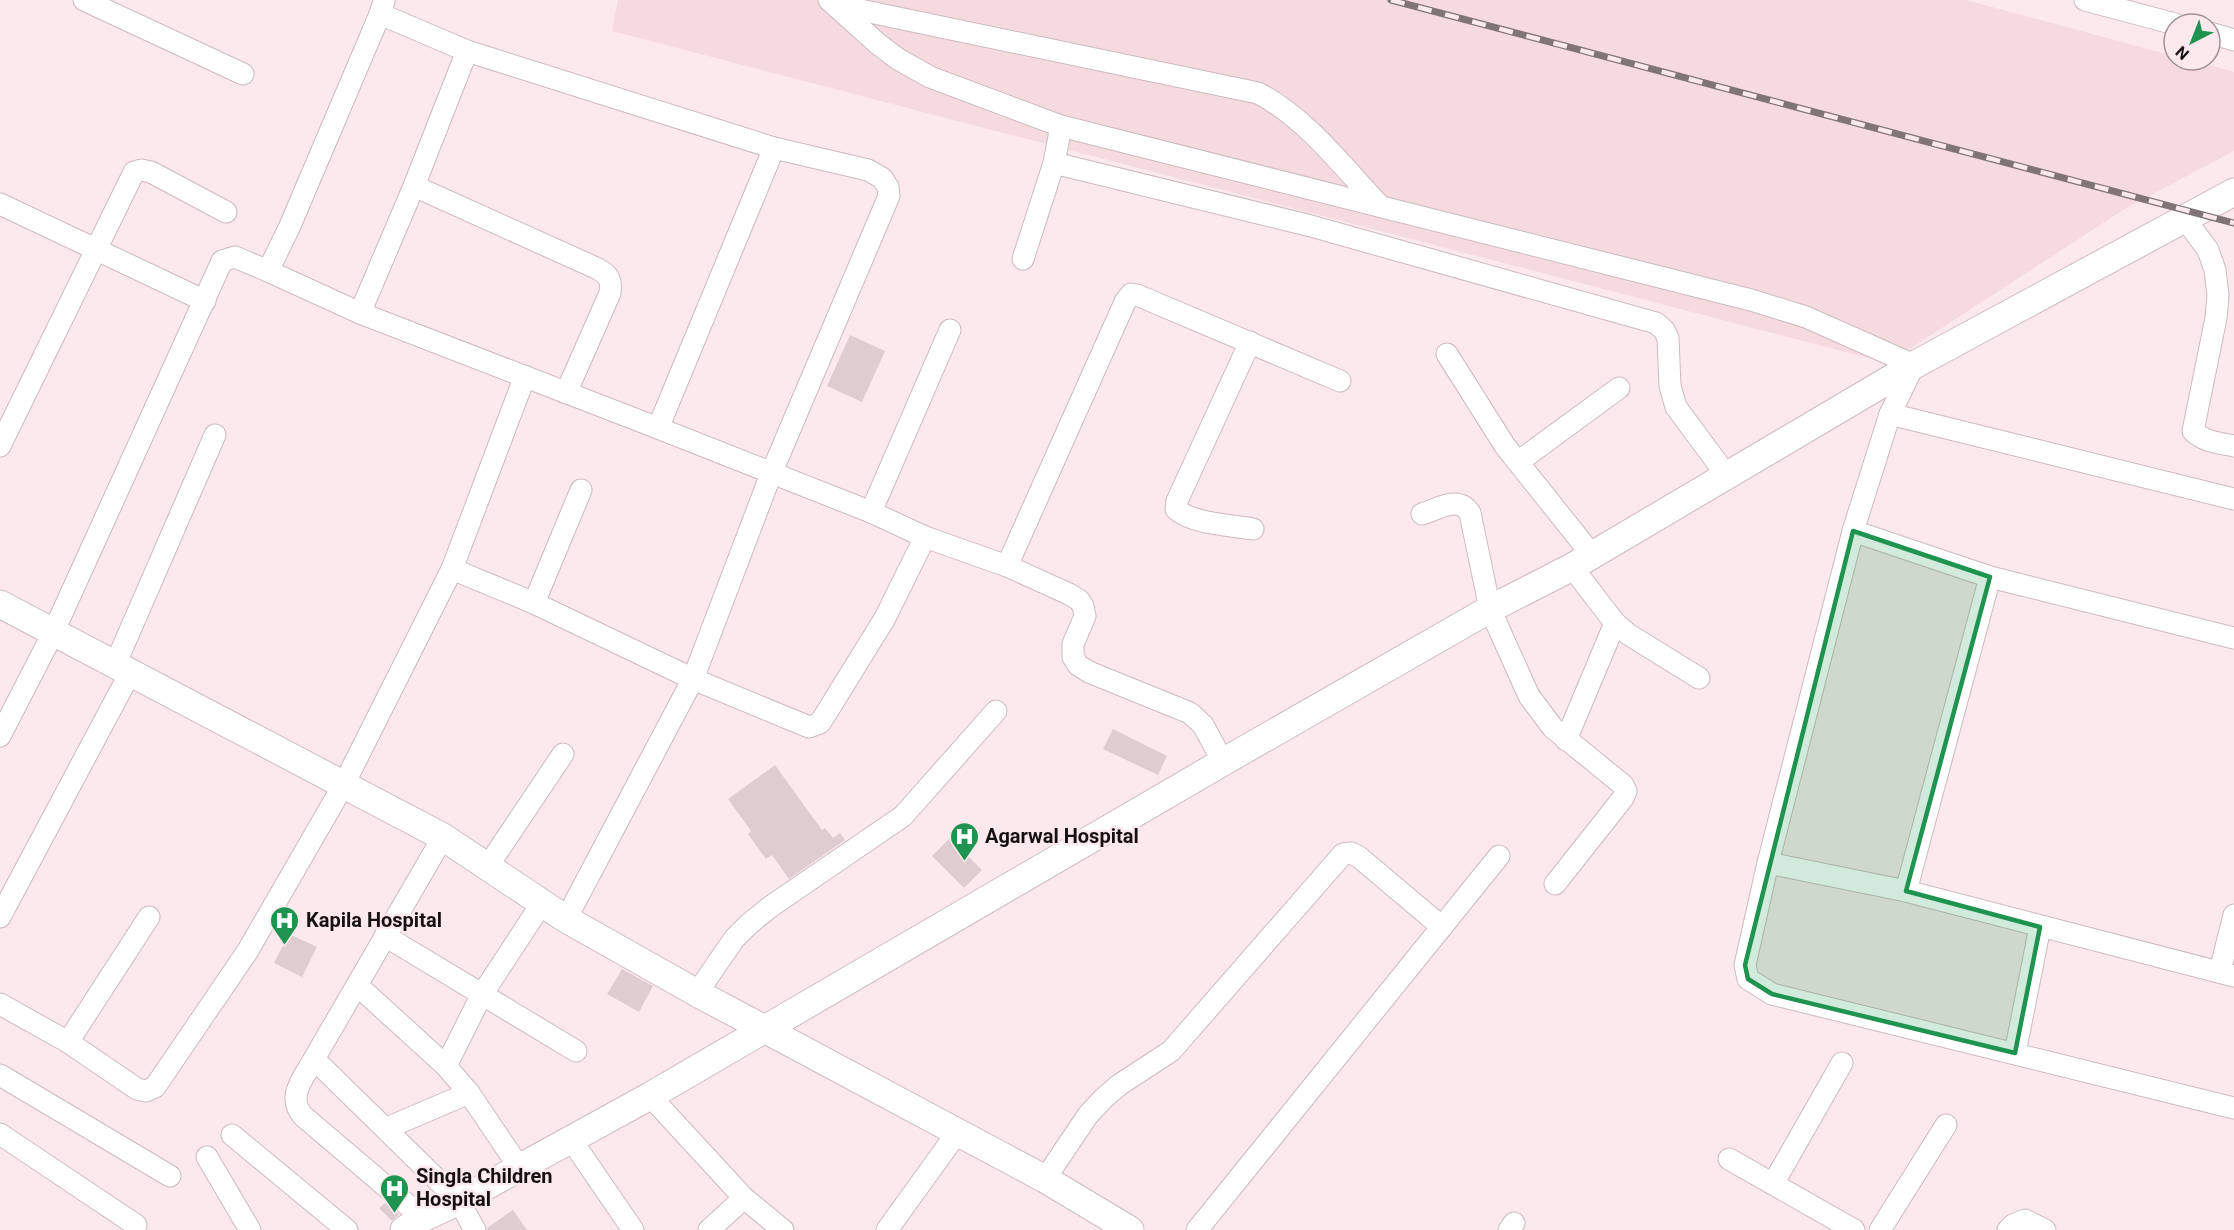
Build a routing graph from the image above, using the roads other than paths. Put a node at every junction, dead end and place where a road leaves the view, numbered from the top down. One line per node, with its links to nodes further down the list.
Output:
1 (2085, 0): 5 (street)
2 (90, 1): 7 (street)
3 (832, 3): 8 (street); 14 (street)
4 (382, 7): 6 (street); 19 (street)
5 (2162, 21)
6 (467, 51): 9 (street); 11 (street)
7 (243, 74)
8 (1061, 126): 10 (street); 14 (street)
9 (774, 148): 31 (street); 36 (street)
10 (1054, 162): 18 (street); 37 (street)
11 (414, 186): 21 (street); 29 (street)
12 (2234, 192): 16 (main road)
13 (1, 206): 17 (street)
14 (1381, 207): 25 (street)
15 (226, 212): 17 (street)
16 (2185, 219): 25 (main road); 34 (street)
17 (95, 249): 20 (street); 33 (street)
18 (1023, 259)
19 (268, 271): 20 (street); 21 (street)
20 (206, 301): 53 (street)
21 (360, 313): 26 (street)
22 (950, 330): 40 (street)
23 (1250, 342): 27 (street); 42 (street); 46 (street)
24 (1447, 354): 35 (street)
25 (1914, 365): 30 (street); 37 (main road)
26 (525, 376): 29 (street); 47 (street)
27 (1340, 381)
28 (1619, 388): 35 (street)
29 (566, 393): 31 (street)
30 (1890, 414): 39 (street); 43 (street)
31 (658, 428): 36 (street)
32 (215, 435): 55 (street)
33 (0, 446)
34 (2234, 446)
35 (1518, 462): 45 (street)
36 (771, 474): 40 (street); 57 (street)
37 (1727, 476): 45 (main road)
38 (581, 490): 49 (street)
39 (2234, 499)
40 (871, 512): 44 (street)
41 (1422, 514): 51 (street)
42 (1253, 529)
43 (1853, 531): 48 (street); 66 (street)
44 (925, 537): 46 (street); 57 (street)
45 (1582, 561): 51 (main road); 52 (street)
46 (1007, 566): 62 (street)
47 (452, 569): 49 (street); 63 (street)
48 (1990, 576): 54 (street); 69 (street)
49 (534, 603): 57 (street)
50 (0, 604): 53 (main road)
51 (1490, 609): 60 (street); 62 (main road)
52 (1615, 623): 56 (street); 60 (street)
53 (53, 633): 55 (main road); 59 (street)
54 (2234, 638)
55 (122, 669): 63 (main road); 72 (street)
56 (1699, 678)
57 (693, 679): 74 (street)
58 (996, 711): 80 (street)
59 (0, 736)
60 (1566, 740): 68 (street)
61 (563, 754): 67 (street)
62 (1222, 762): 83 (main road)
63 (344, 784): 64 (main road); 84 (street)
64 (443, 837): 67 (main road); 77 (street)
65 (1499, 856): 75 (street)
66 (1768, 863): 69 (street); 86 (street)
67 (488, 866): 70 (main road)
68 (1555, 884)
69 (1906, 891): 76 (street)
70 (542, 903): 74 (main road); 81 (street)
71 (2234, 915): 78 (street)
72 (0, 917)
73 (149, 917): 84 (street)
74 (566, 919): 80 (main road)
75 (1442, 927): 104 (street); 118 (street)
76 (2040, 927): 78 (street); 86 (street)
77 (385, 936): 79 (street); 81 (street)
78 (2227, 974)
79 (358, 986): 87 (street); 89 (street)
80 (697, 993): 83 (main road)
81 (481, 996): 85 (street); 89 (street)
82 (0, 1004): 84 (street)
83 (765, 1028): 92 (main road); 96 (main road)
84 (68, 1042)
85 (576, 1051)
86 (2016, 1053): 93 (street)
87 (314, 1059): 95 (street); 109 (street)
88 (1842, 1063): 105 (street)
89 (447, 1066): 91 (street)
90 (0, 1075): 103 (street)
91 (469, 1093): 95 (street); 102 (street)
92 (650, 1096): 99 (main road); 106 (street)
93 (2234, 1108)
94 (1946, 1125): 120 (street)
95 (387, 1128): 107 (street)
96 (957, 1133): 104 (main road); 116 (street)
97 (0, 1134): 108 (street)
98 (232, 1135): 111 (street)
99 (570, 1138): 102 (main road); 113 (street)
100 (207, 1157): 110 (street)
101 (1729, 1159): 105 (street)
102 (519, 1167): 107 (main road)
103 (170, 1176)
104 (1045, 1179): 117 (main road)
105 (1773, 1184): 119 (street)
106 (744, 1198): 114 (street); 115 (street)
107 (459, 1201): 109 (main road); 112 (street)
108 (136, 1224)
109 (413, 1224)
110 (250, 1230)
111 (347, 1230)
112 (476, 1230)
113 (633, 1230)
114 (709, 1230)
115 (783, 1230)
116 (887, 1230)
117 (1131, 1230)
118 (1197, 1230)
119 (1854, 1230)
120 (1880, 1230)
121 (2008, 1230): 122 (street)
122 (2045, 1230)

